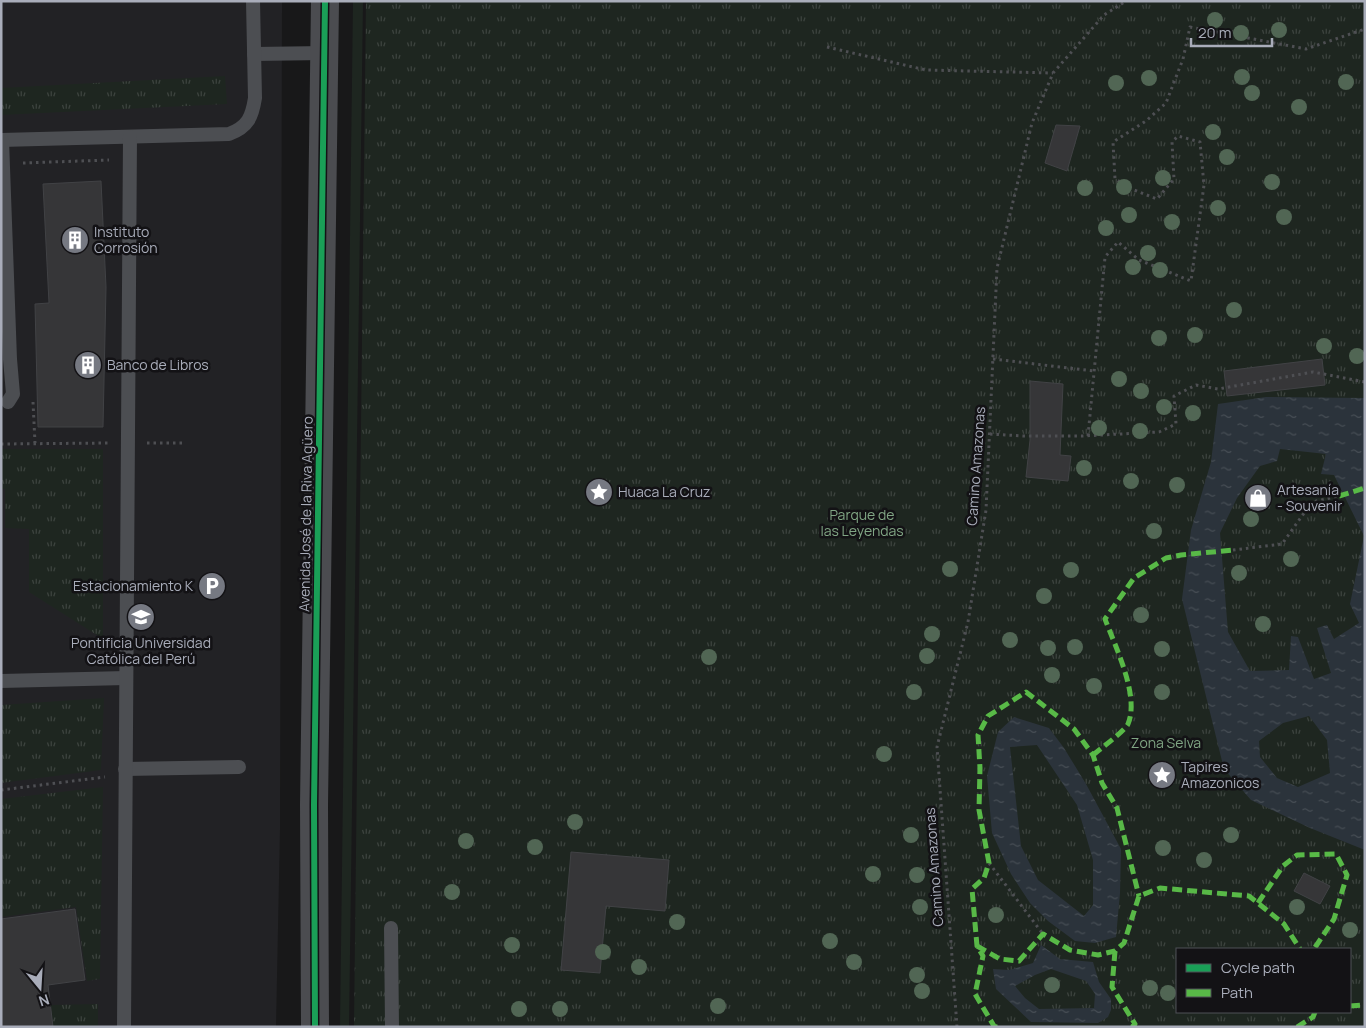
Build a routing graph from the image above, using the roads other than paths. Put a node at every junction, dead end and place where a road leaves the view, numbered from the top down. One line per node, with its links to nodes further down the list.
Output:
1 (253, 1): 4 (lane)
2 (325, 1): 3 (street, Avenida José de la Riva Agüero)
3 (325, 53): 4 (lane); 14 (street, Avenida José de la Riva Agüero)
4 (254, 54): 5 (lane)
5 (130, 137): 6 (lane); 8 (lane)
6 (2, 140): 7 (lane)
7 (8, 402)
8 (126, 678): 9 (lane); 11 (lane)
9 (1, 681)
10 (239, 767): 11 (lane)
11 (125, 769): 13 (lane)
12 (391, 928): 15 (lane)
13 (124, 1027)
14 (315, 1027)
15 (392, 1027)

